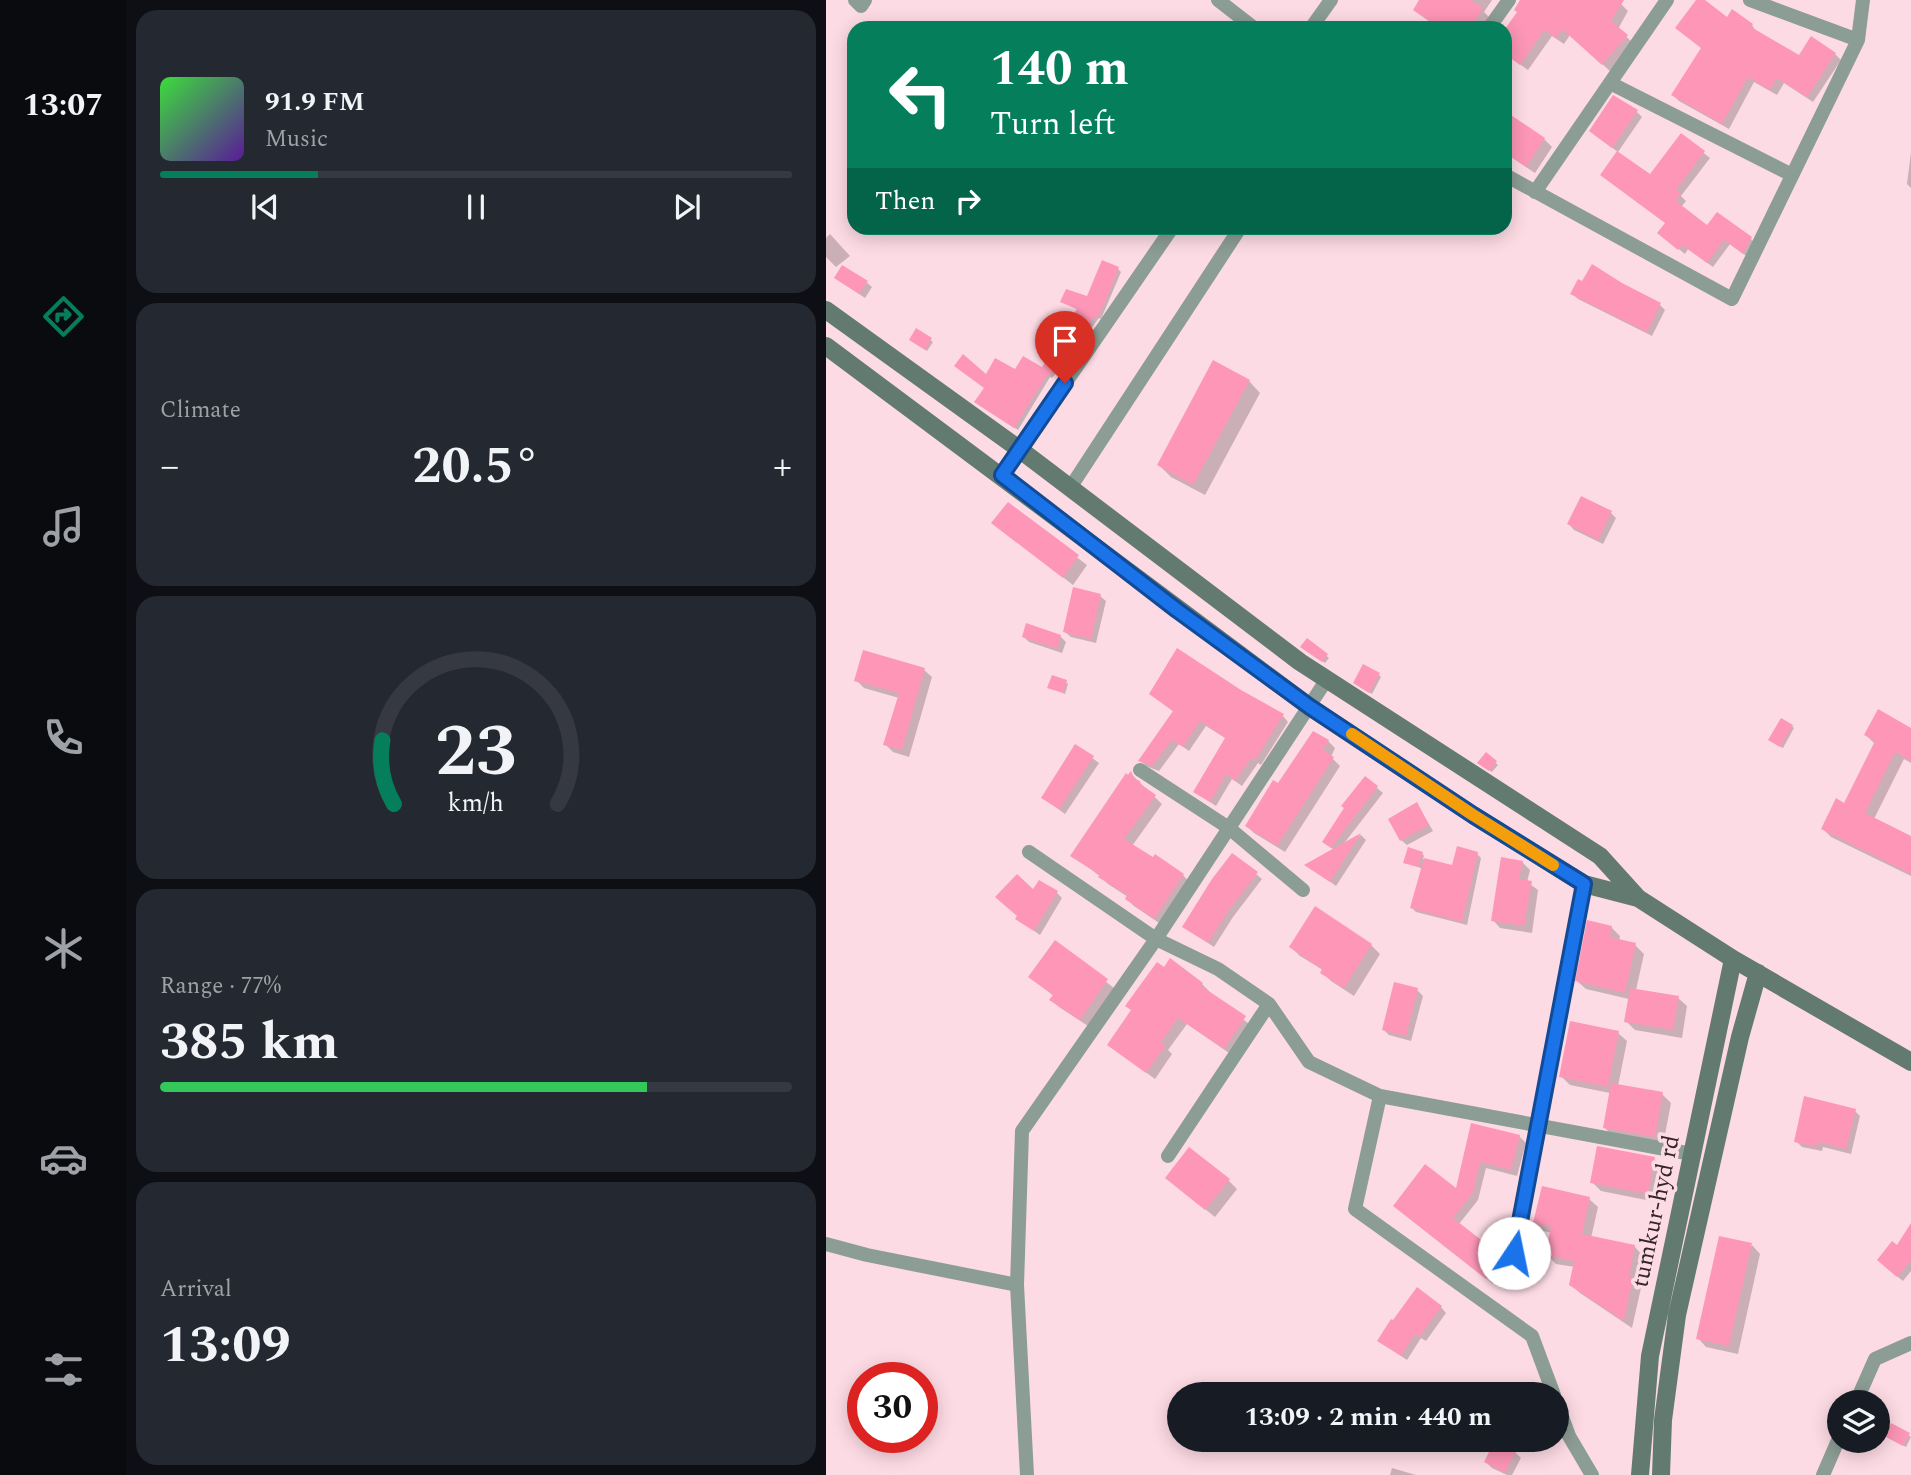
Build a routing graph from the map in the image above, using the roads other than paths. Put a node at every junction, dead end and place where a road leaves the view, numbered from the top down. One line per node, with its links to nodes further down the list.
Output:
1 (855, 0): 2 (street)
2 (865, 0)
3 (1218, 0): 9 (street)
4 (1331, 0): 10 (street)
5 (1509, 0): 11 (street)
6 (1667, 0): 13 (street)
7 (1750, 0): 12 (street)
8 (1863, 0): 12 (street)
9 (1245, 21)
10 (1316, 21)
11 (1494, 21)
12 (1858, 40): 14 (street)
13 (1610, 83): 14 (street); 16 (street)
14 (1793, 175): 16 (street)
15 (1512, 179): 16 (street)
16 (1535, 191)
17 (1167, 235): 21 (street)
18 (1235, 235): 23 (street)
19 (826, 310): 21 (main road)
20 (826, 346): 22 (main road)
21 (1019, 449): 22 (street); 23 (main road)
22 (1002, 475): 25 (main road)
23 (1070, 488): 24 (main road)
24 (1327, 679): 25 (street); 31 (main road)
25 (1310, 707): 27 (street); 29 (main road)
26 (1140, 770): 27 (street)
27 (1229, 828): 30 (street); 32 (street)
28 (1029, 852): 32 (street)
29 (1584, 884): 31 (main road); 38 (street)
30 (1303, 890)
31 (1638, 898): 33 (main road)
32 (1156, 939): 35 (street); 43 (street)
33 (1733, 959): 34 (main road); 39 (main road, tumkur-hyd rd)
34 (1758, 973): 36 (main road); 52 (main road)
35 (1269, 1004): 37 (street); 40 (street)
36 (1911, 1062)
37 (1380, 1096): 38 (street); 45 (street)
38 (1539, 1125): 39 (street); 42 (street)
39 (1692, 1154): 51 (main road, tumkur-hyd rd)
40 (1168, 1156)
41 (826, 1244): 43 (street)
42 (1514, 1253)
43 (1017, 1285): 49 (street)
44 (1911, 1343): 46 (street)
45 (1548, 1382)
46 (1861, 1390)
47 (1569, 1436): 50 (street)
48 (1833, 1453): 53 (street)
49 (1027, 1475)
50 (1592, 1475)
51 (1640, 1475)
52 (1661, 1475)
53 (1823, 1475)

